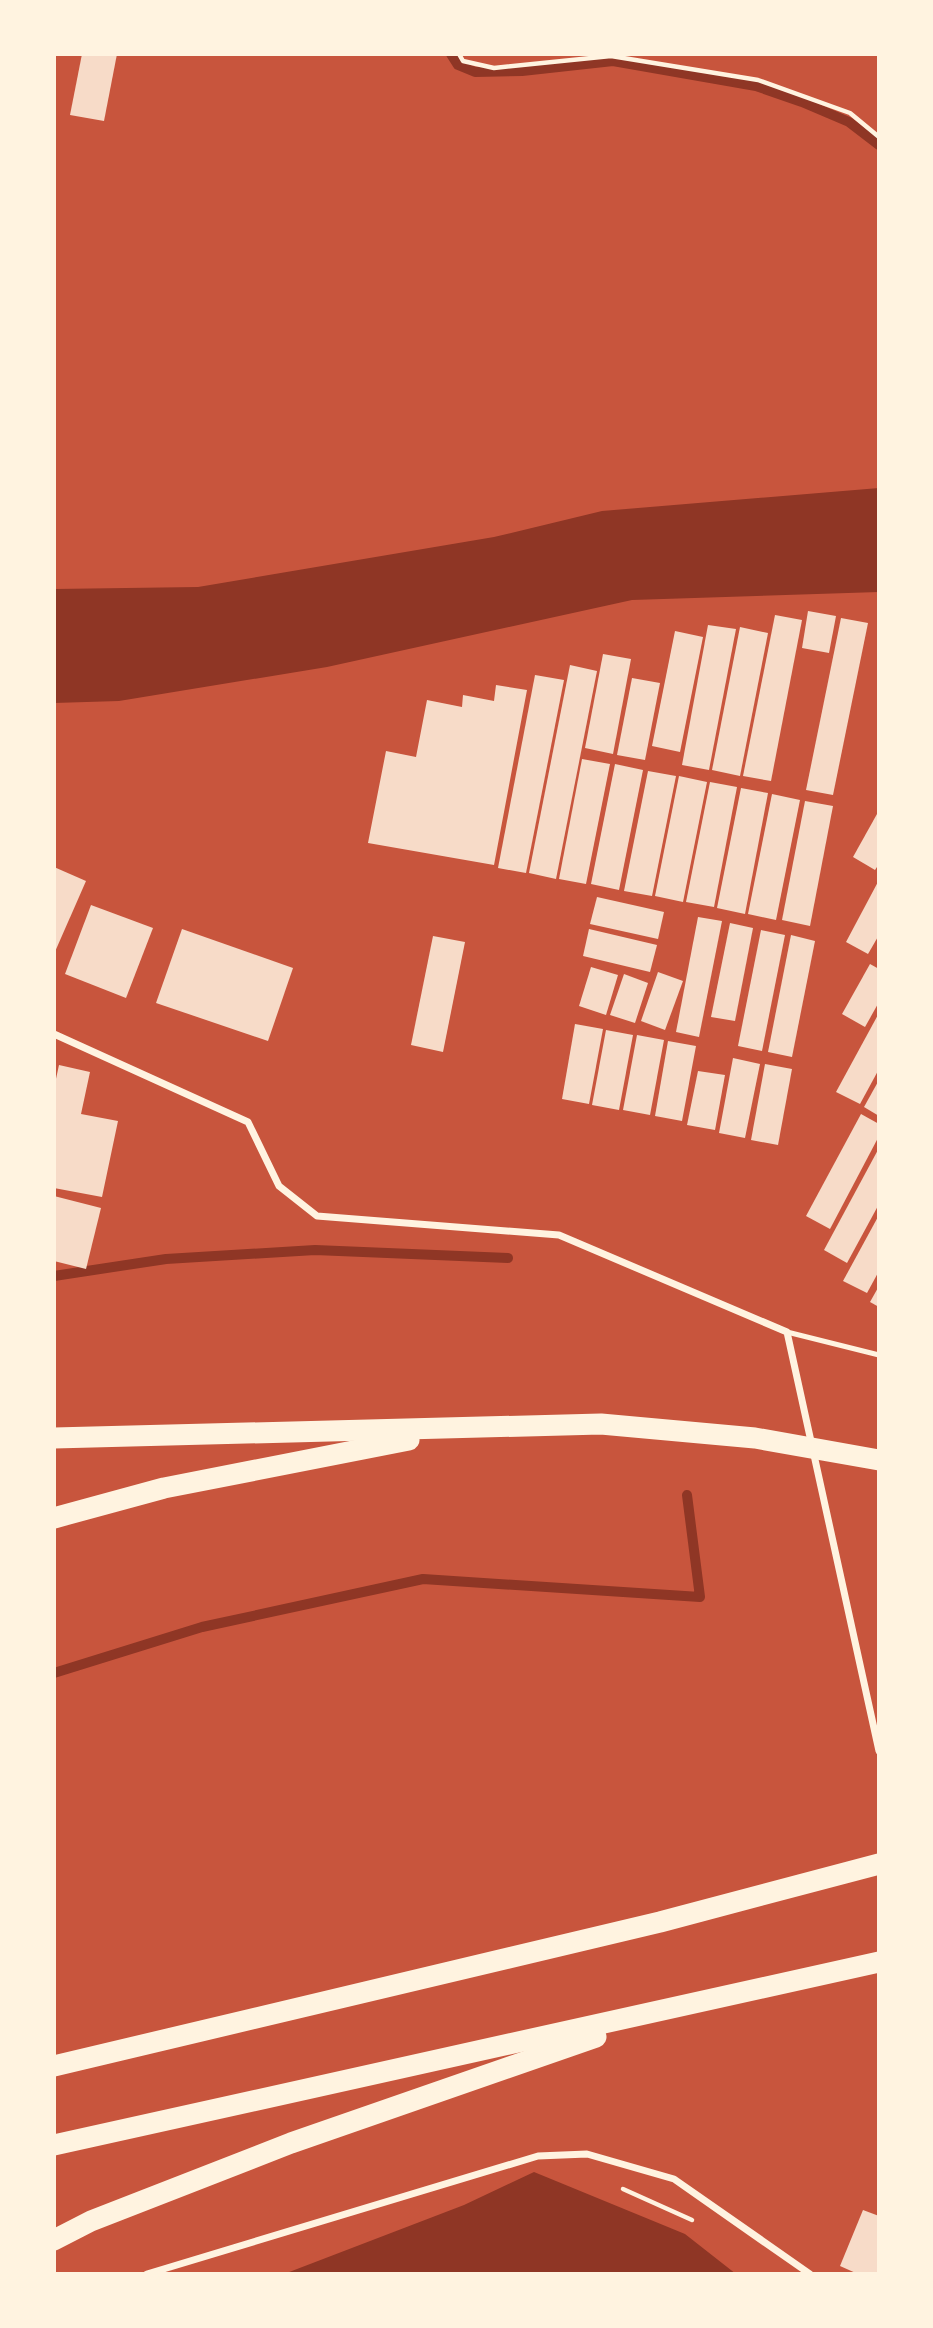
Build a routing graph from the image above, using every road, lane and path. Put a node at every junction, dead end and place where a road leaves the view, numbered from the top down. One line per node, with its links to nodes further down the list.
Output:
1 (459, 54): 2 (path)
2 (879, 137)
3 (54, 1034): 4 (street)
4 (787, 1332): 5 (lane); 10 (street)
5 (879, 1355)
6 (470, 1429): 7 (highway); 8 (highway); 9 (highway)
7 (54, 1437)
8 (879, 1460)
9 (54, 1518)
10 (879, 1751)
11 (877, 1865): 14 (highway)
12 (879, 1962): 13 (highway)
13 (687, 2005): 15 (highway); 18 (highway)
14 (54, 2066)
15 (54, 2145)
16 (620, 2188): 17 (path)
17 (693, 2221)
18 (54, 2240)
19 (147, 2274): 20 (street)
20 (810, 2274)

